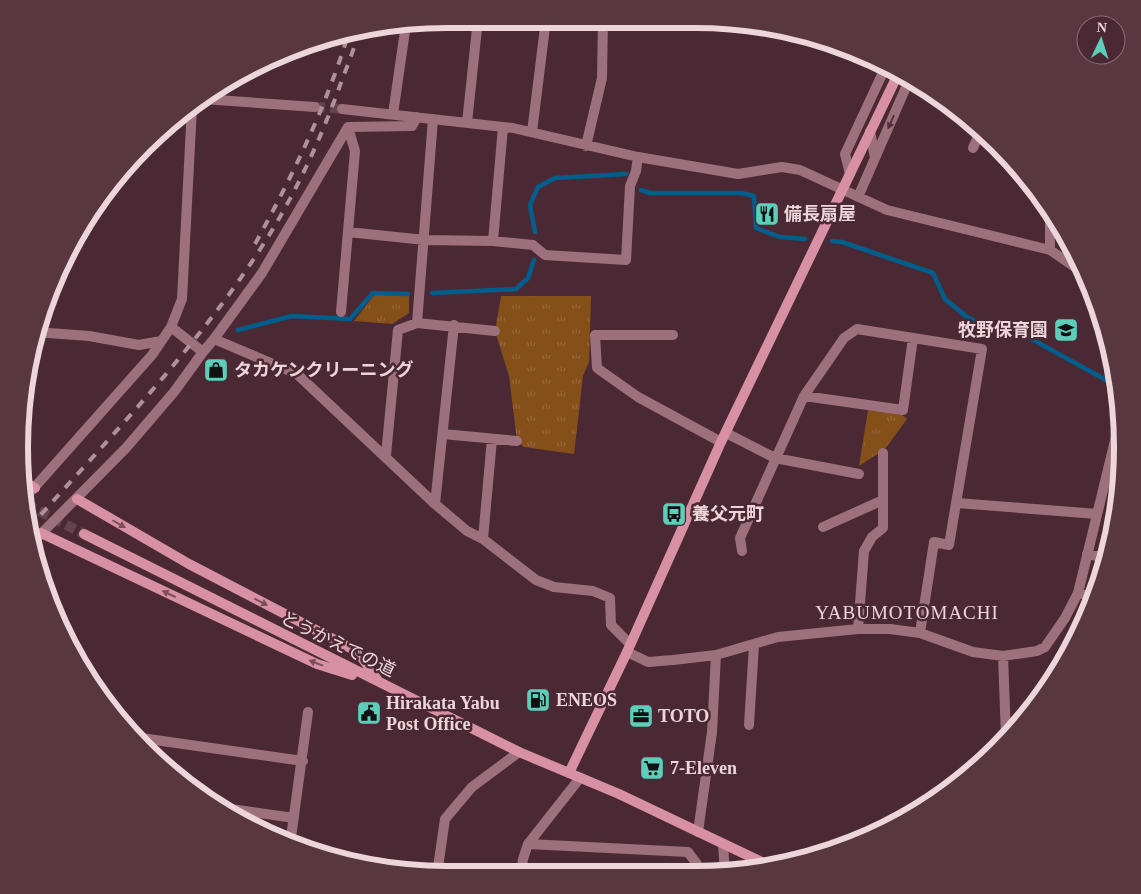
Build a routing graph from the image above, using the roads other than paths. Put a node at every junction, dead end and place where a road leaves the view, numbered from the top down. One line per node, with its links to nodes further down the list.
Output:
1 (477, 28): 15 (street)
2 (545, 28): 19 (street)
3 (603, 28): 21 (street)
4 (405, 30): 12 (street)
5 (883, 73): 25 (street)
6 (895, 79): 18 (street)
7 (907, 86): 24 (street, one-way to 24)
8 (212, 100): 9 (street)
9 (315, 106)
10 (342, 109): 12 (street)
11 (192, 114): 37 (street)
12 (393, 114): 13 (street)
13 (417, 117): 14 (street); 16 (street)
14 (433, 119): 15 (street); 30 (street)
15 (467, 123): 17 (street)
16 (348, 127): 29 (street); 42 (street)
17 (503, 127): 19 (street); 31 (street)
18 (870, 130): 24 (street); 25 (street)
19 (532, 132): 21 (street)
20 (977, 137): 22 (street)
21 (586, 146): 23 (street)
22 (972, 148)
23 (638, 157): 26 (street); 31 (street)
24 (875, 158): 27 (street)
25 (850, 174): 26 (street)
26 (843, 189): 27 (street); 47 (street)
27 (858, 197): 32 (street)
28 (1050, 226): 32 (street)
29 (348, 232): 30 (street); 34 (street)
30 (425, 240): 31 (street); 35 (street)
31 (493, 241)
32 (1050, 250): 33 (street)
33 (1072, 265)
34 (342, 312)
35 (417, 323): 36 (street); 52 (street)
36 (454, 325): 38 (street); 46 (street)
37 (171, 327): 43 (street); 44 (street)
38 (495, 331)
39 (44, 333): 43 (street)
40 (673, 335): 47 (street)
41 (913, 338): 45 (street); 45 (street); 60 (street)
42 (214, 339): 44 (street); 52 (street)
43 (161, 341): 56 (street)
44 (203, 352): 58 (street)
45 (804, 396): 53 (street)
46 (444, 434): 48 (street); 61 (street)
47 (724, 438): 53 (street); 76 (street)
48 (492, 439): 49 (street); 67 (street)
49 (517, 441)
50 (1114, 445): 62 (street)
51 (883, 452): 59 (street)
52 (386, 455): 61 (street)
53 (774, 458): 54 (street); 68 (street)
54 (859, 474)
55 (29, 485): 56 (street)
56 (34, 488): 57 (street)
57 (30, 493)
58 (77, 499): 64 (street); 79 (street, one-way to 79)
59 (883, 500): 63 (street); 73 (street)
60 (957, 503): 62 (street); 74 (street)
61 (435, 504): 67 (street)
62 (1097, 514): 69 (street)
63 (823, 527)
64 (41, 533): 66 (street); 79 (street, one-way to 64)
65 (84, 534): 79 (street, とうかえでの道)
66 (38, 537)
67 (483, 540): 76 (street)
68 (742, 551)
69 (1087, 554): 70 (street); 71 (street)
70 (1099, 556)
71 (1078, 593): 72 (street); 78 (street)
72 (1087, 595)
73 (858, 629): 74 (street); 75 (street)
74 (920, 633): 78 (street)
75 (754, 645): 77 (street); 81 (street)
76 (629, 648): 77 (street); 86 (street)
77 (716, 655): 90 (street)
78 (1004, 656): 82 (street)
79 (379, 683): 84 (street, とうかえでの道)
80 (308, 712): 85 (street)
81 (749, 725)
82 (1006, 728)
83 (145, 739): 85 (street)
84 (519, 752): 86 (street, とうかえでの道); 95 (street)
85 (302, 761): 89 (street)
86 (569, 773): 87 (street, とうかえでの道)
87 (580, 778): 90 (street, とうかえでの道); 92 (street)
88 (237, 810): 89 (street)
89 (294, 818): 91 (street)
90 (698, 832): 93 (street, とうかえでの道)
91 (291, 837)
92 (528, 844): 96 (street); 97 (street)
93 (723, 844): 94 (street, とうかえでの道); 98 (street)
94 (759, 861)
95 (439, 866)
96 (522, 866)
97 (697, 866)
98 (724, 866)

